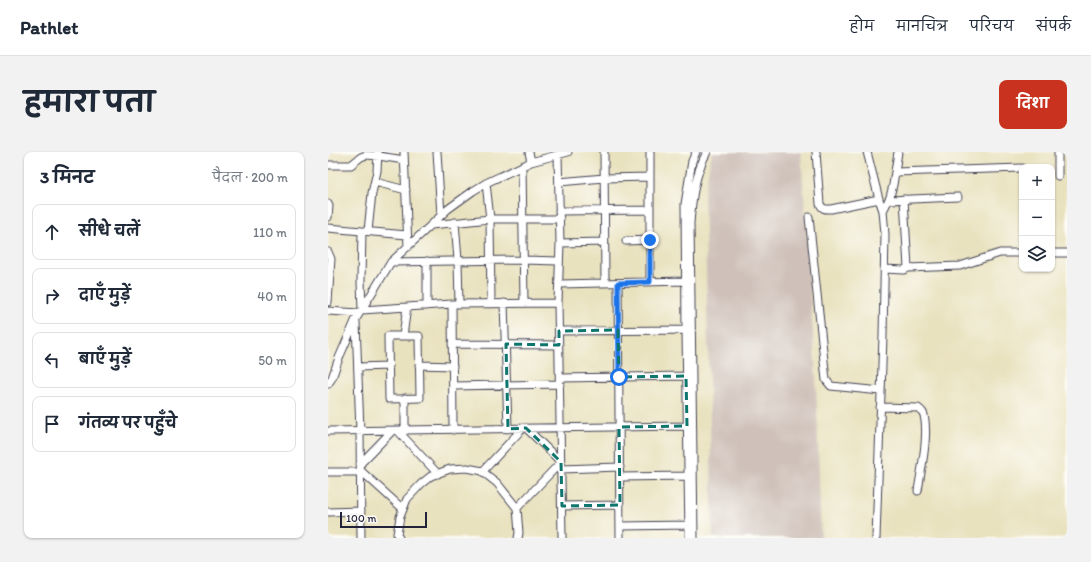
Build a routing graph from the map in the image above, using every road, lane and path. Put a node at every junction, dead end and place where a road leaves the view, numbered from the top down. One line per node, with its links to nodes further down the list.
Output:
1 (404, 152): 15 (street)
2 (437, 152): 37 (street)
3 (529, 152): 16 (street)
4 (568, 152): 14 (street)
5 (604, 152): 24 (street)
6 (650, 152): 23 (street)
7 (696, 152): 65 (street)
8 (707, 152): 132 (street)
9 (816, 152): 30 (street)
10 (867, 152): 30 (street)
11 (898, 152): 21 (street)
12 (1058, 152): 19 (street)
13 (378, 154): 15 (street); 17 (street); 25 (street)
14 (558, 155): 16 (street); 26 (street)
15 (404, 160): 28 (street)
16 (531, 162): 18 (street)
17 (328, 165)
18 (522, 166): 27 (street); 41 (street)
19 (1055, 167): 22 (street)
20 (1019, 168): 21 (street)
21 (895, 172): 32 (street)
22 (1058, 176)
23 (650, 177): 24 (street); 35 (street)
24 (604, 178): 26 (street); 34 (street)
25 (374, 182): 28 (street); 46 (street)
26 (559, 182): 38 (street)
27 (486, 183): 37 (street); 42 (street)
28 (406, 190): 47 (street)
29 (958, 197): 31 (street)
30 (879, 199): 36 (street)
31 (904, 199): 32 (street); 63 (street)
32 (889, 200): 36 (street)
33 (328, 204): 39 (street)
34 (604, 210): 35 (street); 38 (street); 50 (street)
35 (650, 210): 48 (street)
36 (883, 211): 64 (street)
37 (441, 215): 44 (street)
38 (559, 215): 41 (street); 51 (street)
39 (328, 216)
40 (809, 217): 97 (street)
41 (522, 218): 42 (street); 59 (street)
42 (490, 219): 43 (street); 58 (street)
43 (455, 222): 44 (street); 57 (street)
44 (431, 225): 52 (street)
45 (328, 228): 46 (street)
46 (365, 231): 47 (street); 79 (street)
47 (408, 235): 52 (street)
48 (650, 240): 49 (street); 66 (street)
49 (626, 241)
50 (604, 242): 51 (street); 67 (street)
51 (560, 243): 61 (street)
52 (408, 247): 62 (street)
53 (328, 252): 70 (street)
54 (1019, 253): 63 (street)
55 (1055, 253): 56 (street)
56 (1067, 253)
57 (458, 260): 58 (street); 60 (street); 73 (street)
58 (490, 260): 59 (street); 74 (street)
59 (523, 260): 61 (street); 71 (street)
60 (427, 261): 62 (street); 76 (street)
61 (559, 261): 69 (street)
62 (391, 262): 79 (street)
63 (908, 268): 64 (street)
64 (884, 269): 97 (street)
65 (685, 281): 66 (street); 81 (street)
66 (650, 282): 68 (street)
67 (605, 283): 68 (street); 69 (street)
68 (618, 283): 80 (street)
69 (560, 284): 72 (street)
70 (328, 302)
71 (524, 303): 72 (street); 75 (street)
72 (558, 303): 82 (street)
73 (456, 304): 74 (street); 76 (street); 84 (street)
74 (491, 304): 75 (street)
75 (504, 304): 85 (street)
76 (427, 306): 77 (street)
77 (407, 307): 79 (street); 83 (street)
78 (328, 310): 79 (street)
79 (359, 314): 90 (street); 94 (street)
80 (618, 330): 81 (street); 82 (street); 92 (street)
81 (686, 330): 91 (street)
82 (559, 331): 86 (street)
83 (403, 336): 87 (street); 88 (street)
84 (452, 344): 85 (street); 89 (street)
85 (506, 344): 86 (street); 95 (street)
86 (559, 345): 93 (street)
87 (389, 366): 90 (street); 98 (street)
88 (419, 366): 89 (street); 98 (street)
89 (453, 366): 96 (street)
90 (358, 367): 107 (street)
91 (686, 376): 92 (street); 100 (street)
92 (619, 377): 93 (street); 101 (street)
93 (560, 381): 95 (street); 103 (street)
94 (328, 384)
95 (507, 385): 96 (street); 104 (street)
96 (453, 386): 105 (street)
97 (881, 391): 99 (street)
98 (405, 398): 108 (street)
99 (880, 407): 117 (street); 133 (street)
100 (687, 426): 101 (street); 116 (street)
101 (619, 427): 103 (street); 110 (street)
102 (525, 428): 103 (street); 104 (street); 109 (street); 112 (street)
103 (561, 428): 109 (street)
104 (508, 429): 105 (street)
105 (453, 430): 108 (street)
106 (328, 431): 107 (street)
107 (360, 431): 108 (street); 111 (street)
108 (398, 431): 111 (street); 114 (street)
109 (561, 466): 110 (street); 119 (street); 121 (street)
110 (620, 467): 115 (street)
111 (360, 469): 113 (street); 120 (street); 122 (street)
112 (483, 471): 114 (street); 121 (street)
113 (328, 472)
114 (438, 474): 120 (street)
115 (620, 476): 116 (street); 118 (street)
116 (688, 476): 124 (street)
117 (918, 491)
118 (620, 505): 119 (street); 125 (street)
119 (562, 506): 129 (street)
120 (404, 508): 127 (street)
121 (516, 508): 128 (street)
122 (360, 511): 123 (street); 126 (street)
123 (328, 512)
124 (689, 525): 125 (street); 131 (street)
125 (620, 526): 130 (street)
126 (361, 538)
127 (399, 538)
128 (518, 538)
129 (562, 538)
130 (620, 538)
131 (689, 538)
132 (694, 538)
133 (876, 538)

